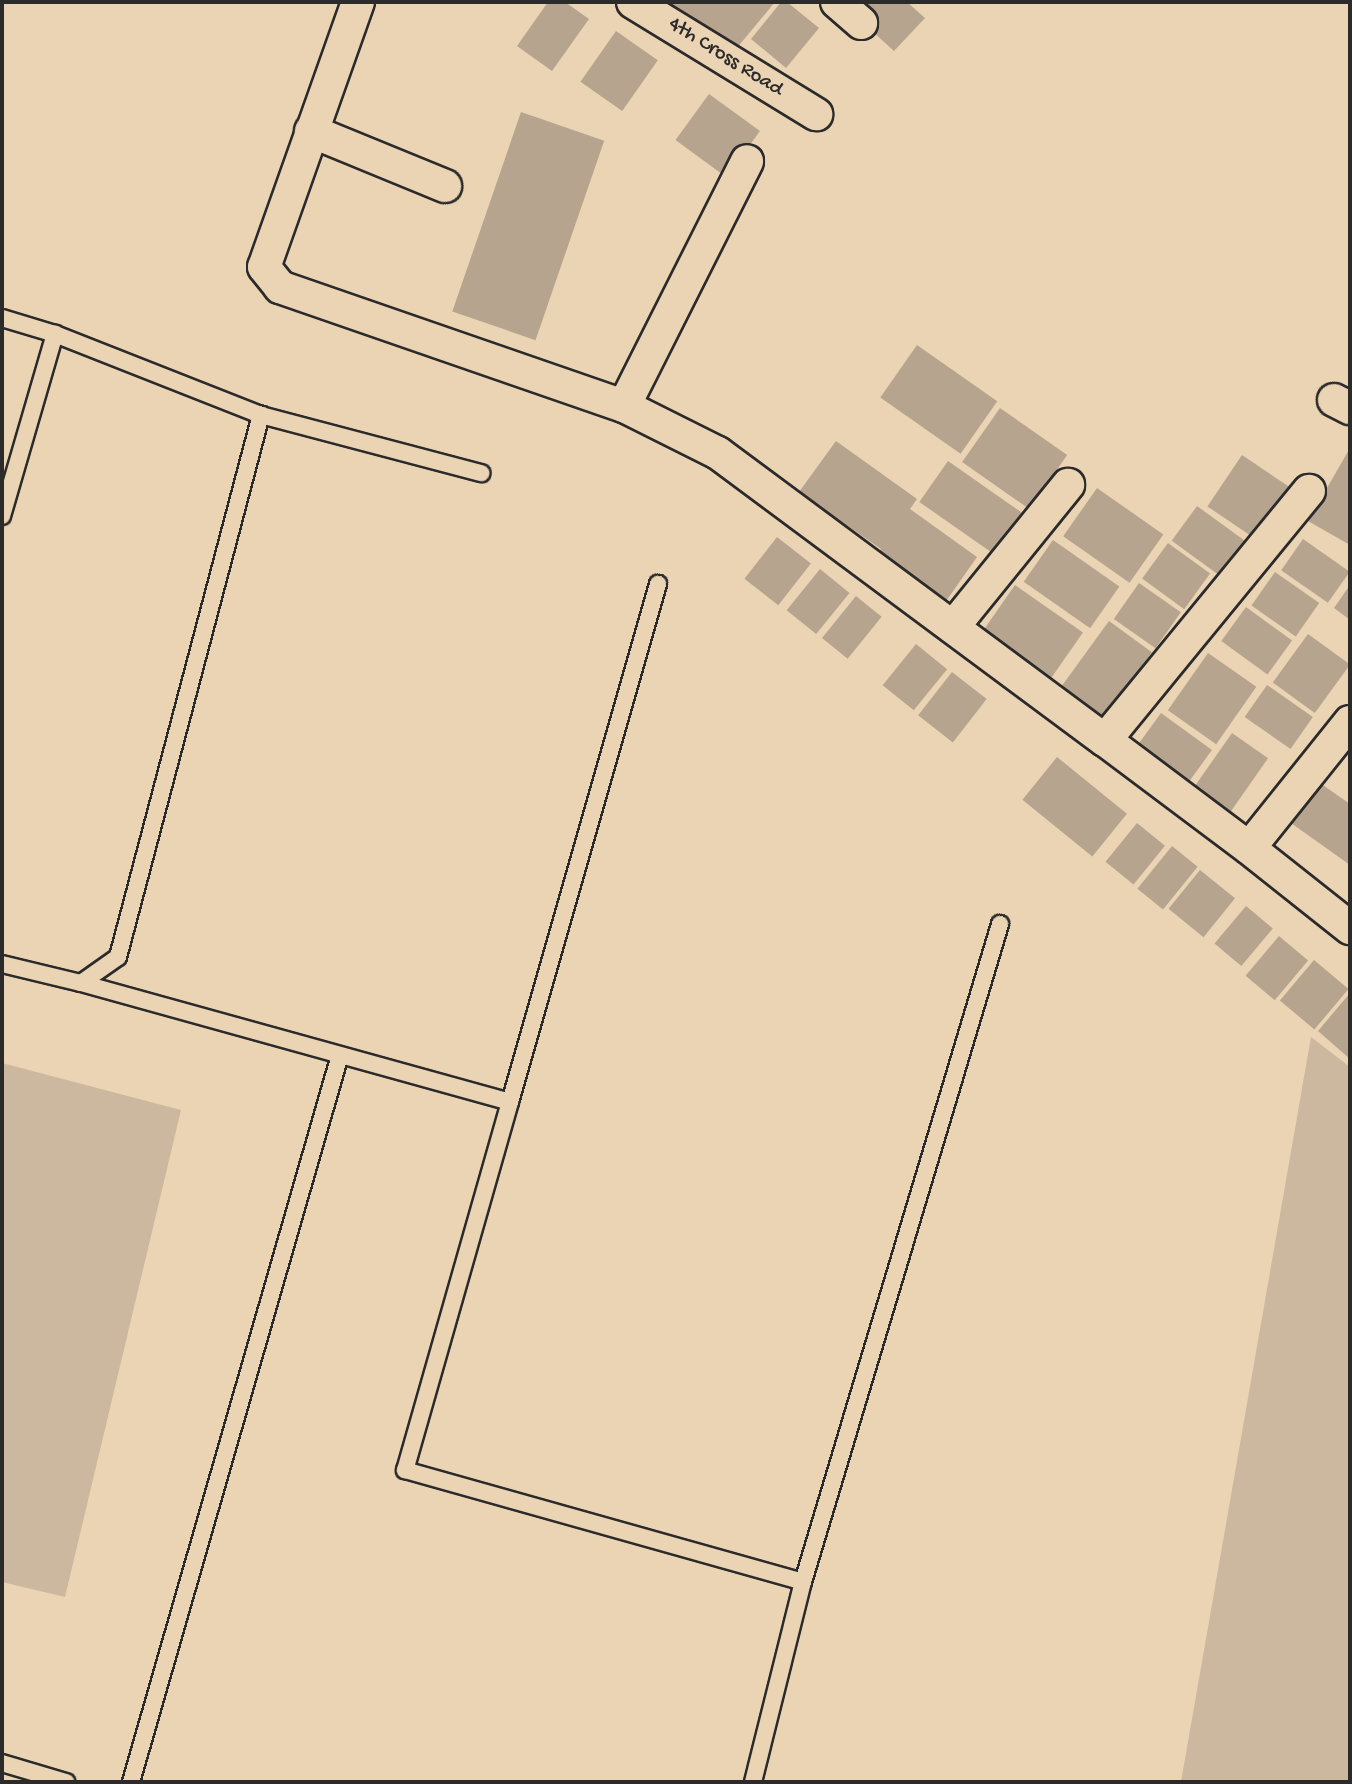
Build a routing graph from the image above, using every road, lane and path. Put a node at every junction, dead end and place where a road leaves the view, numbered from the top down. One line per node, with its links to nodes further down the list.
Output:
1 (358, 2): 6 (street)
2 (633, 2): 5 (street, 4th Cross Road)
3 (837, 2): 4 (street)
4 (861, 23)
5 (816, 114)
6 (311, 131): 8 (street); 11 (street)
7 (747, 161): 11 (street)
8 (445, 186)
9 (2, 318): 10 (lane)
10 (55, 334): 12 (lane); 16 (lane)
11 (624, 406): 18 (street)
12 (261, 415): 13 (lane); 25 (lane)
13 (481, 473)
14 (1068, 485): 18 (street)
15 (1309, 491): 20 (street)
16 (2, 516)
17 (658, 584): 27 (lane)
18 (953, 627): 20 (street)
19 (1350, 722): 21 (street)
20 (1105, 740): 21 (street)
21 (1249, 848): 23 (street)
22 (1000, 924): 28 (lane)
23 (1350, 928)
24 (2, 964): 25 (lane)
25 (81, 983): 26 (lane)
26 (340, 1055): 27 (lane); 31 (lane)
27 (510, 1102): 28 (lane)
28 (803, 1582): 32 (lane)
29 (2, 1763): 30 (lane)
30 (66, 1782)
31 (131, 1782)
32 (753, 1782)

